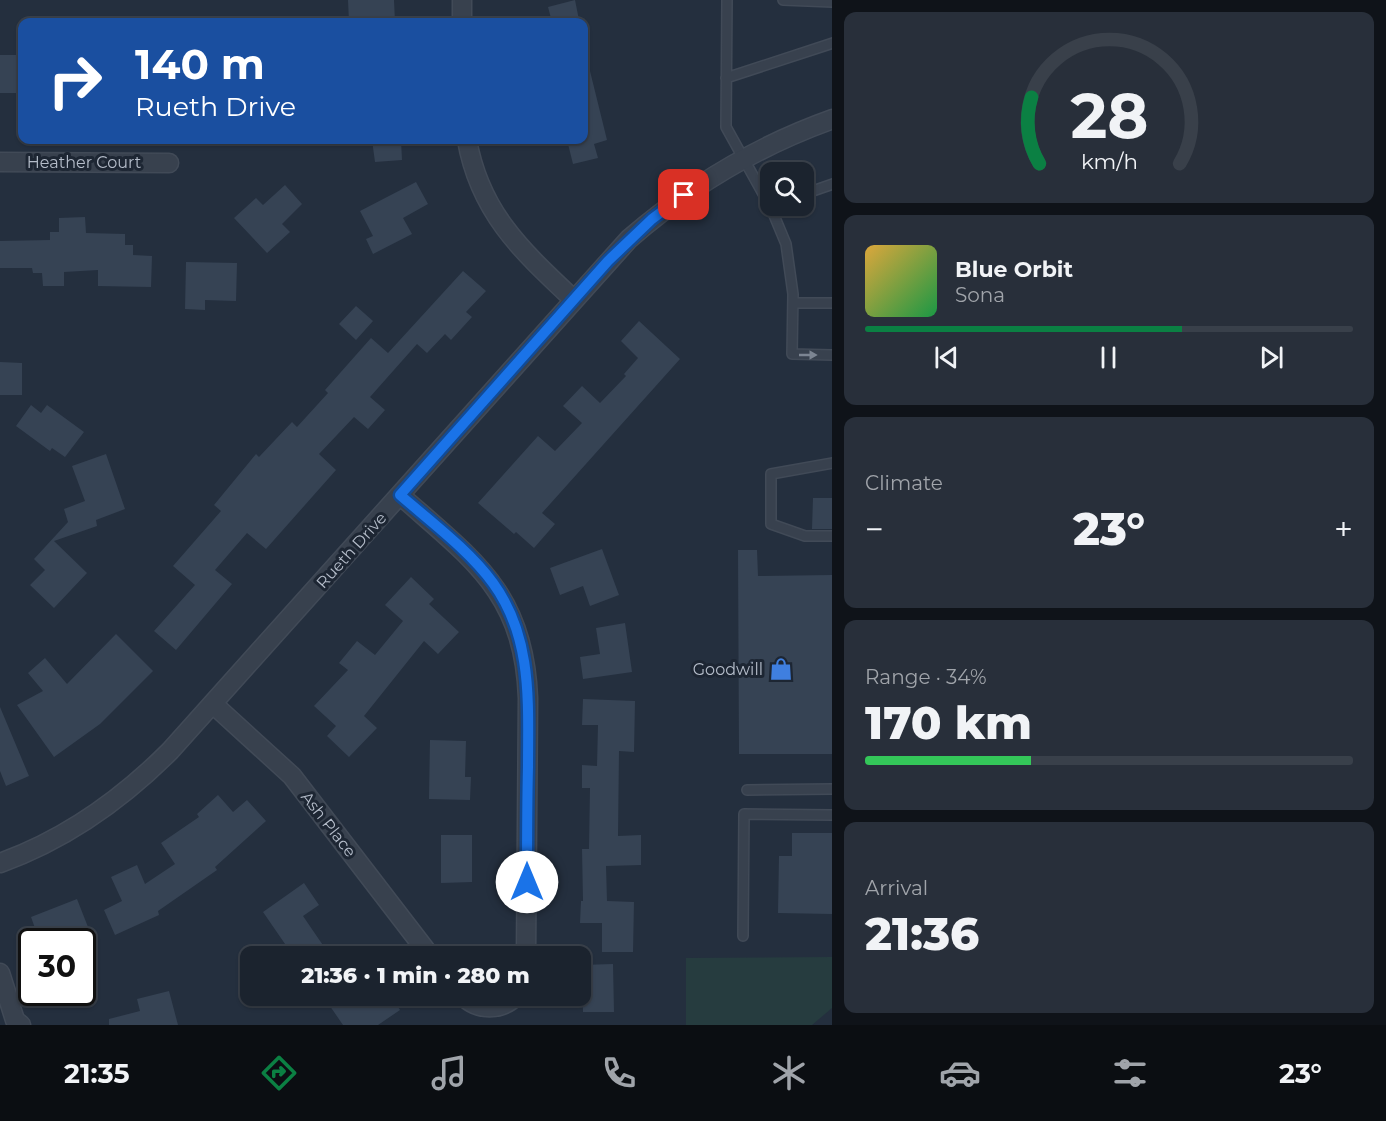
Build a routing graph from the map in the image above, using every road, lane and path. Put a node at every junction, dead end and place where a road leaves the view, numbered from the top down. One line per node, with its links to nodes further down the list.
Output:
1 (462, 0): 5 (street)
2 (728, 0): 7 (lane)
3 (783, 0): 4 (lane)
4 (832, 2)
5 (462, 18)
6 (832, 43): 7 (lane)
7 (726, 78): 10 (lane)
8 (832, 119): 10 (street, Rueth Drive)
9 (468, 144): 17 (street)
10 (743, 158): 14 (lane); 17 (street, Rueth Drive)
11 (0, 162): 12 (street, Heather Court)
12 (169, 163)
13 (832, 184): 15 (lane)
14 (760, 185)
15 (814, 190)
16 (777, 216): 18 (lane)
17 (573, 299): 22 (street, Rueth Drive)
18 (794, 303): 19 (lane); 20 (lane, one-way to 20)
19 (832, 303)
20 (832, 355)
21 (832, 463): 23 (lane)
22 (400, 495): 24 (street, Rueth Drive); 31 (street)
23 (832, 537)
24 (213, 704): 28 (street, Rueth Drive); 30 (street, Ash Place)
25 (832, 789): 26 (lane)
26 (747, 790)
27 (832, 815): 29 (lane)
28 (0, 863)
29 (743, 936)
30 (423, 946)
31 (526, 946)
32 (0, 973): 33 (street)
33 (21, 1025)

